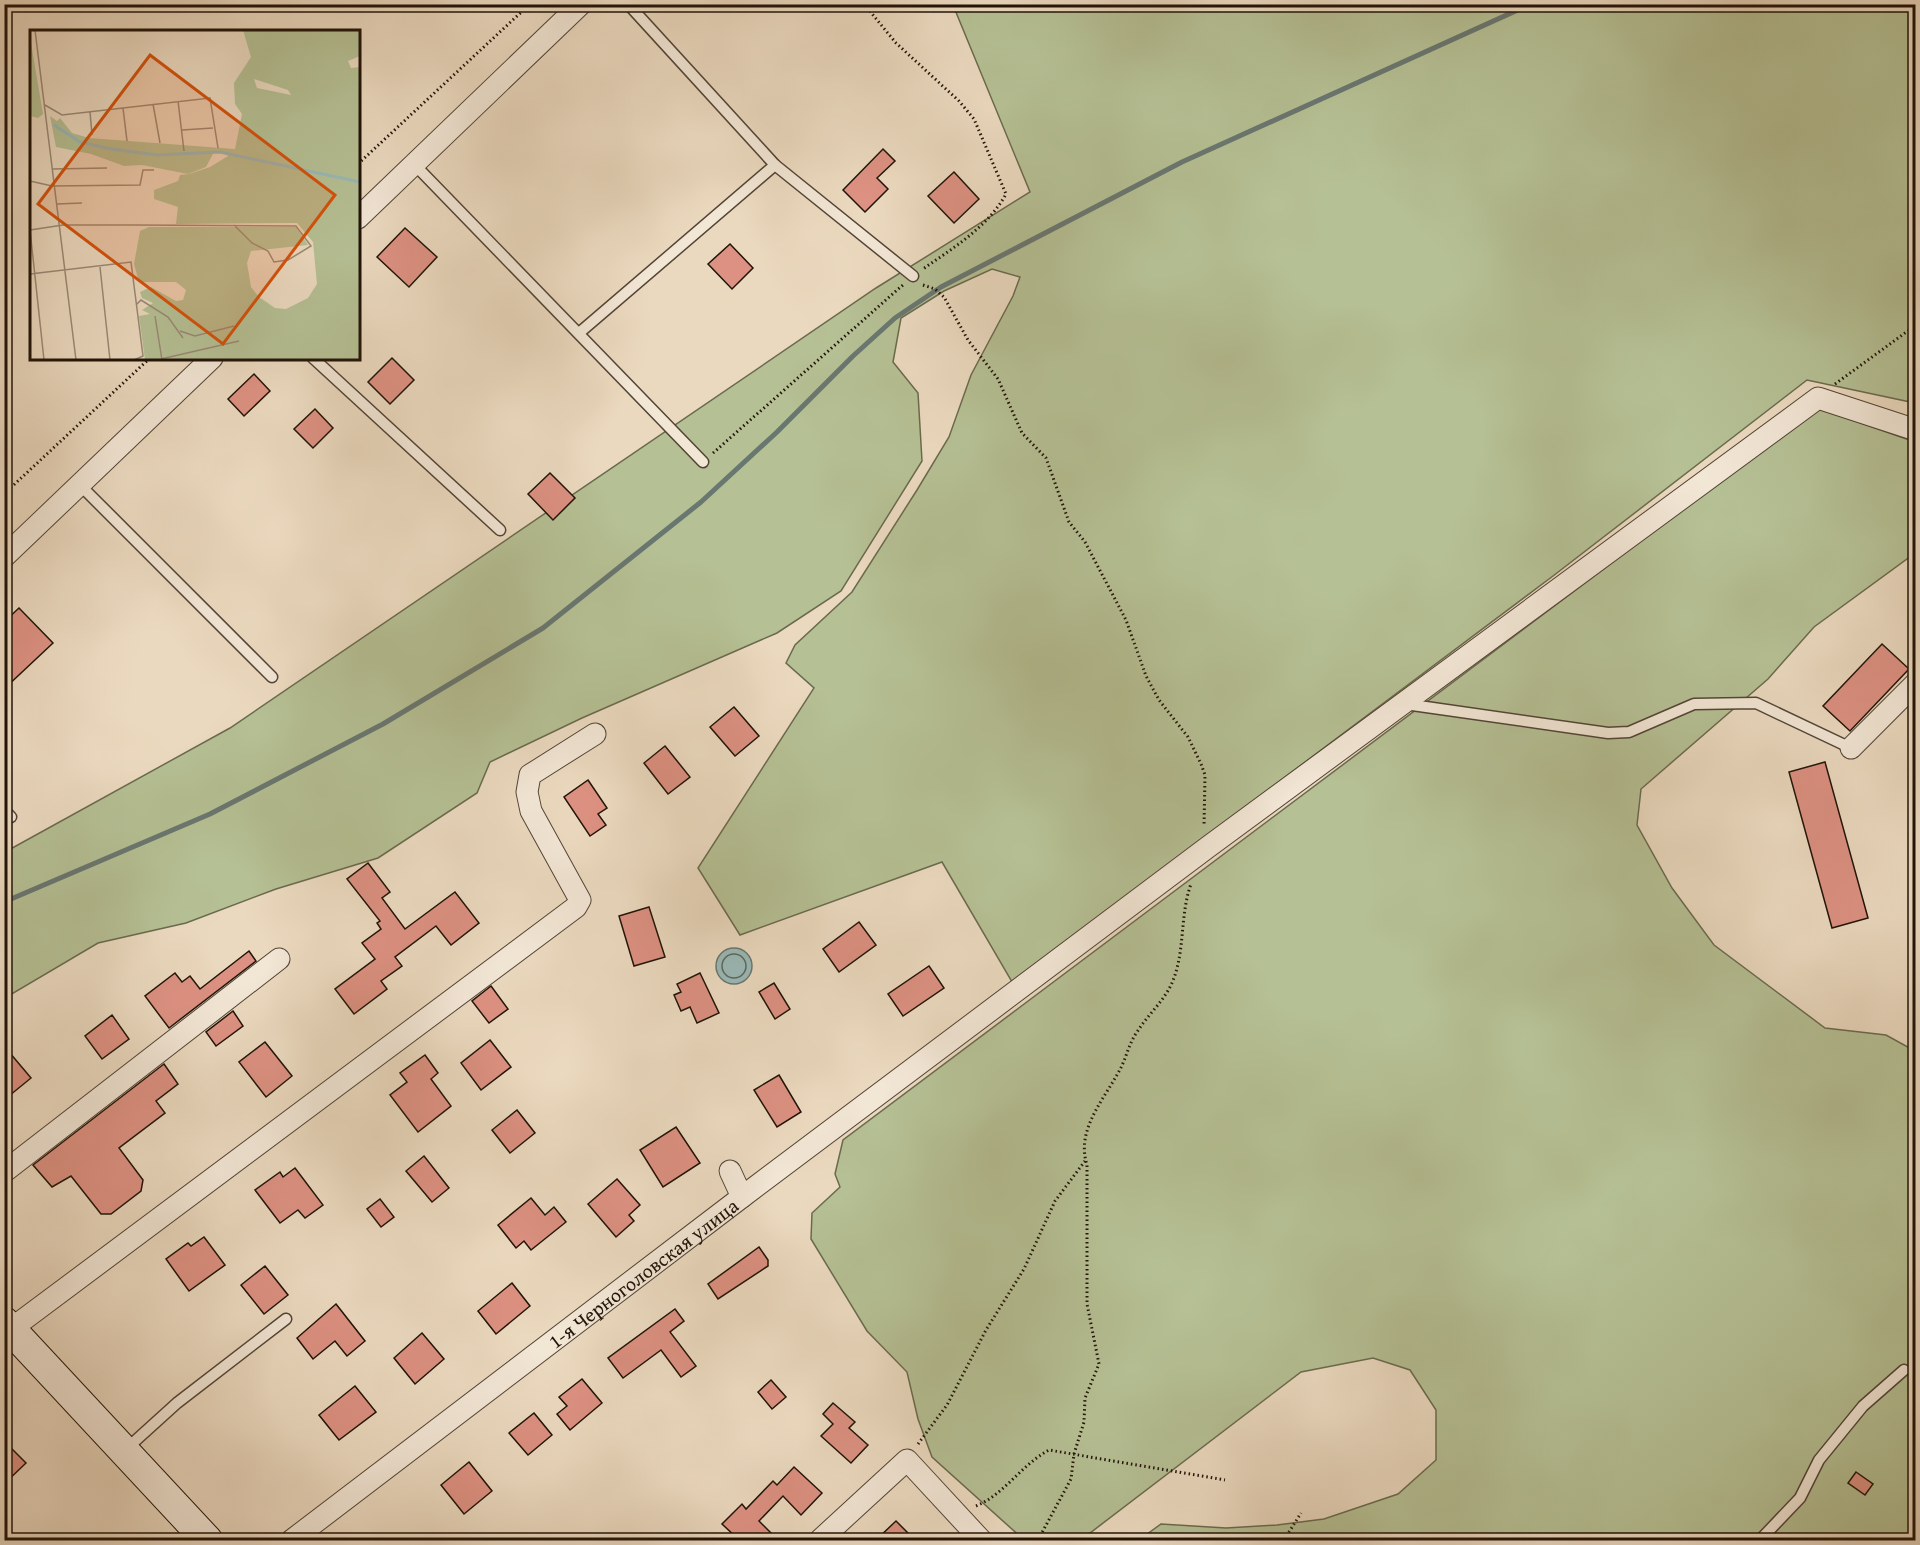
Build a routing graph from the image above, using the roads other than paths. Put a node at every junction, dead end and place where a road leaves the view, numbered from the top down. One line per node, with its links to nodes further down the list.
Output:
1 (581, 4): 3 (street)
2 (628, 4): 4 (lane)
3 (414, 164): 5 (street); 7 (lane)
4 (775, 165): 6 (lane); 7 (lane)
5 (360, 216)
6 (913, 276)
7 (579, 333): 11 (lane)
8 (210, 360): 12 (street)
9 (315, 360): 13 (lane)
10 (1916, 430): 17 (street, 1-я Черноголовская улица)
11 (703, 462)
12 (80, 485): 14 (street); 15 (lane)
13 (501, 530)
14 (4, 557)
15 (272, 677)
16 (1916, 683): 19 (street)
17 (1405, 704): 19 (lane); 23 (street, 1-я Черноголовская улица)
18 (595, 734): 25 (street)
19 (1851, 748)
20 (279, 959): 22 (street)
21 (729, 1171): 23 (street)
22 (4, 1172)
23 (742, 1197): 29 (street, 1-я Черноголовская улица)
24 (286, 1319): 27 (lane)
25 (7, 1331): 27 (street)
26 (1904, 1370): 32 (lane)
27 (124, 1451): 28 (street)
28 (206, 1540)
29 (292, 1540)
30 (820, 1540): 31 (street)
31 (981, 1540)
32 (1760, 1540)

